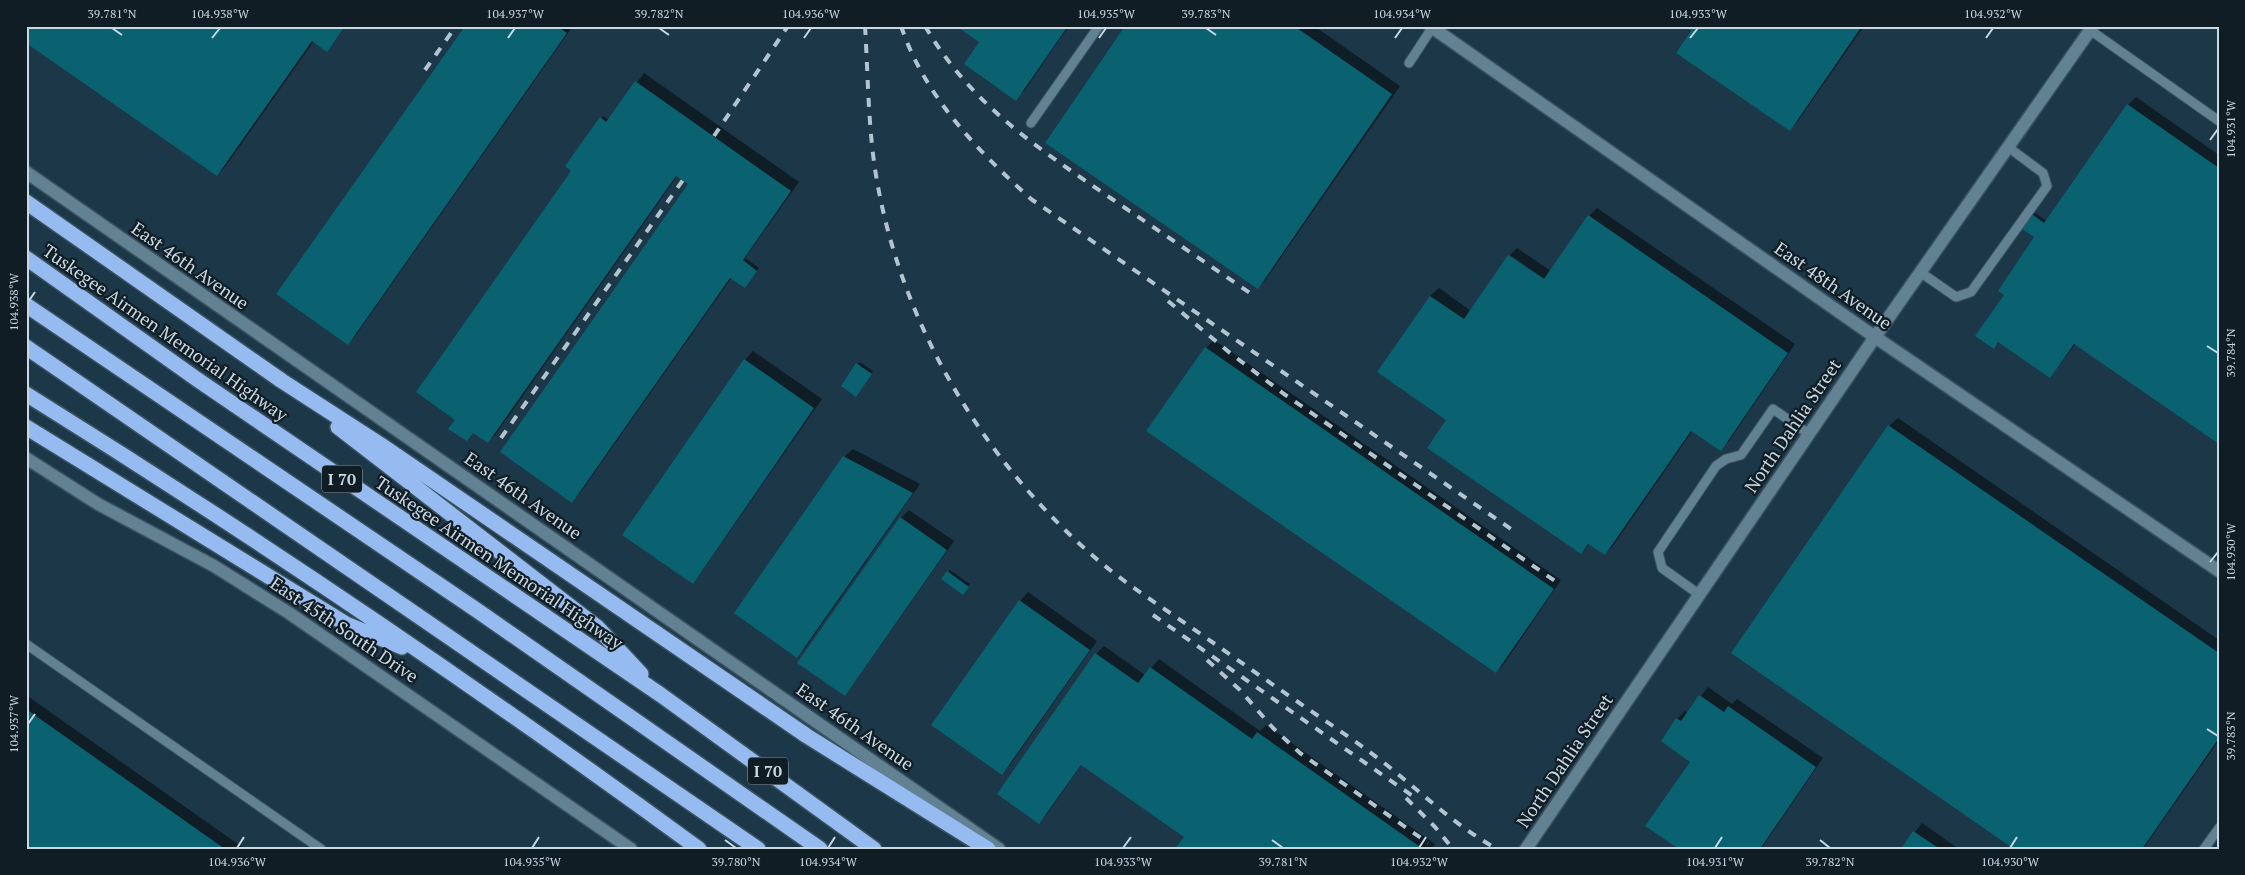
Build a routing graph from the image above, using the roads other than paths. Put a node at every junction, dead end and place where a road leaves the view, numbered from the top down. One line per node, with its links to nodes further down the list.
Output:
1 (1099, 26): 6 (lane)
2 (1431, 27): 4 (lane); 13 (street, East 48th Avenue)
3 (2092, 28): 5 (lane); 7 (street, North Dahlia Street)
4 (1409, 63)
5 (2219, 121)
6 (1031, 123)
7 (2008, 147): 11 (street, North Dahlia Street); 11 (lane)
8 (26, 172): 33 (street, East 46th Avenue)
9 (26, 202): 15 (highway)
10 (26, 258): 24 (highway, Tuskegee Airmen Memorial Highway / I 70)
11 (1920, 272): 13 (street, North Dahlia Street)
12 (26, 306): 30 (highway)
13 (1875, 337): 18 (street, North Dahlia Street); 20 (street, East 48th Avenue)
14 (26, 347): 29 (highway)
15 (282, 381): 24 (highway); 32 (highway)
16 (26, 394): 23 (highway)
17 (26, 427): 23 (highway)
18 (1809, 434): 21 (street, North Dahlia Street); 21 (lane)
19 (26, 458): 27 (street, East 45th South Drive)
20 (2219, 571)
21 (1700, 595): 34 (street, North Dahlia Street)
22 (26, 644): 26 (lane)
23 (433, 660): 28 (highway)
24 (661, 695): 31 (highway, Tuskegee Airmen Memorial Highway / I 70)
25 (2219, 828): 35 (lane)
26 (321, 849)
27 (631, 849)
28 (699, 849)
29 (758, 849)
30 (820, 849)
31 (874, 849)
32 (988, 849)
33 (999, 849)
34 (1526, 849)
35 (2204, 849)

